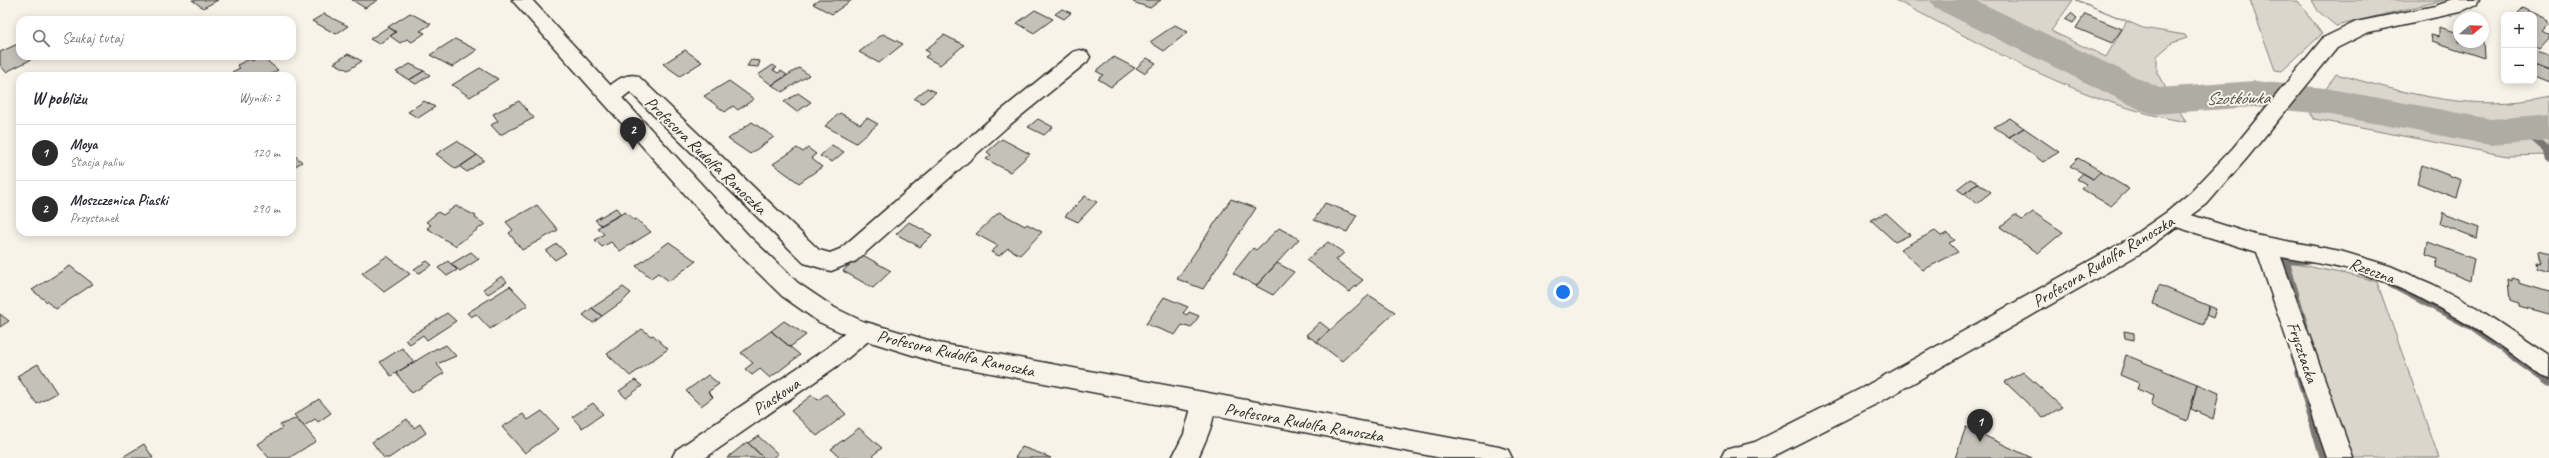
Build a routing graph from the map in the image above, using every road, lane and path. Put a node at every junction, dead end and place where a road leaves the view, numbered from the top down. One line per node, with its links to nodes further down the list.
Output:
1 (521, 0): 4 (street, Profesora Rudolfa Ranoszka)
2 (2470, 0): 5 (street, Profesora Rudolfa Ranoszka)
3 (1080, 57): 4 (street, Profesora Rudolfa Ranoszka)
4 (611, 97): 7 (street, Profesora Rudolfa Ranoszka)
5 (2175, 218): 6 (street, Rzeczna); 13 (street, Profesora Rudolfa Ranoszka)
6 (2266, 246): 8 (street, Rzeczna); 14 (street, Frysztacka)
7 (864, 331): 9 (street, Profesora Rudolfa Ranoszka); 10 (street, Piaskowa)
8 (2549, 369)
9 (1203, 404): 11 (street, Profesora Rudolfa Ranoszka); 12 (street, Profesora Rudolfa Ranoszka)
10 (685, 458)
11 (1185, 458)
12 (1499, 458)
13 (1734, 458)
14 (2340, 458)

